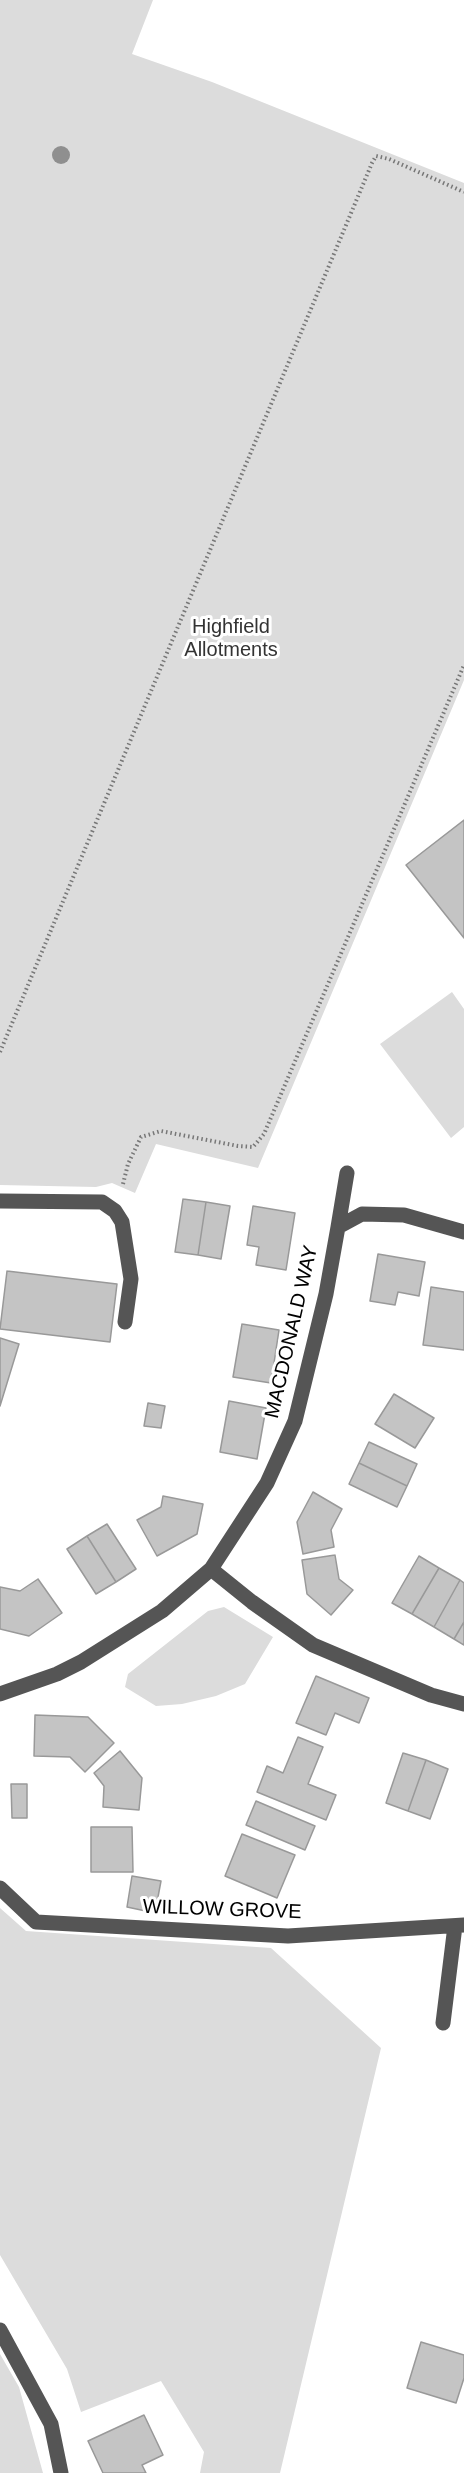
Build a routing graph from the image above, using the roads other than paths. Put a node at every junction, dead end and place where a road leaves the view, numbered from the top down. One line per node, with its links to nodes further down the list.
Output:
1 (347, 1173): 3 (street, MACDONALD WAY)
2 (0, 1201): 5 (street)
3 (338, 1227): 4 (street, MACDONALD WAY); 6 (street, MACDONALD WAY)
4 (464, 1232)
5 (125, 1322)
6 (211, 1569): 7 (street, MACDONALD WAY); 8 (street)
7 (0, 1694)
8 (464, 1704)
9 (0, 1888): 10 (street, WILLOW GROVE)
10 (460, 1926): 11 (street, WILLOW GROVE)
11 (443, 2023)
12 (0, 2330): 13 (street)
13 (61, 2473)

